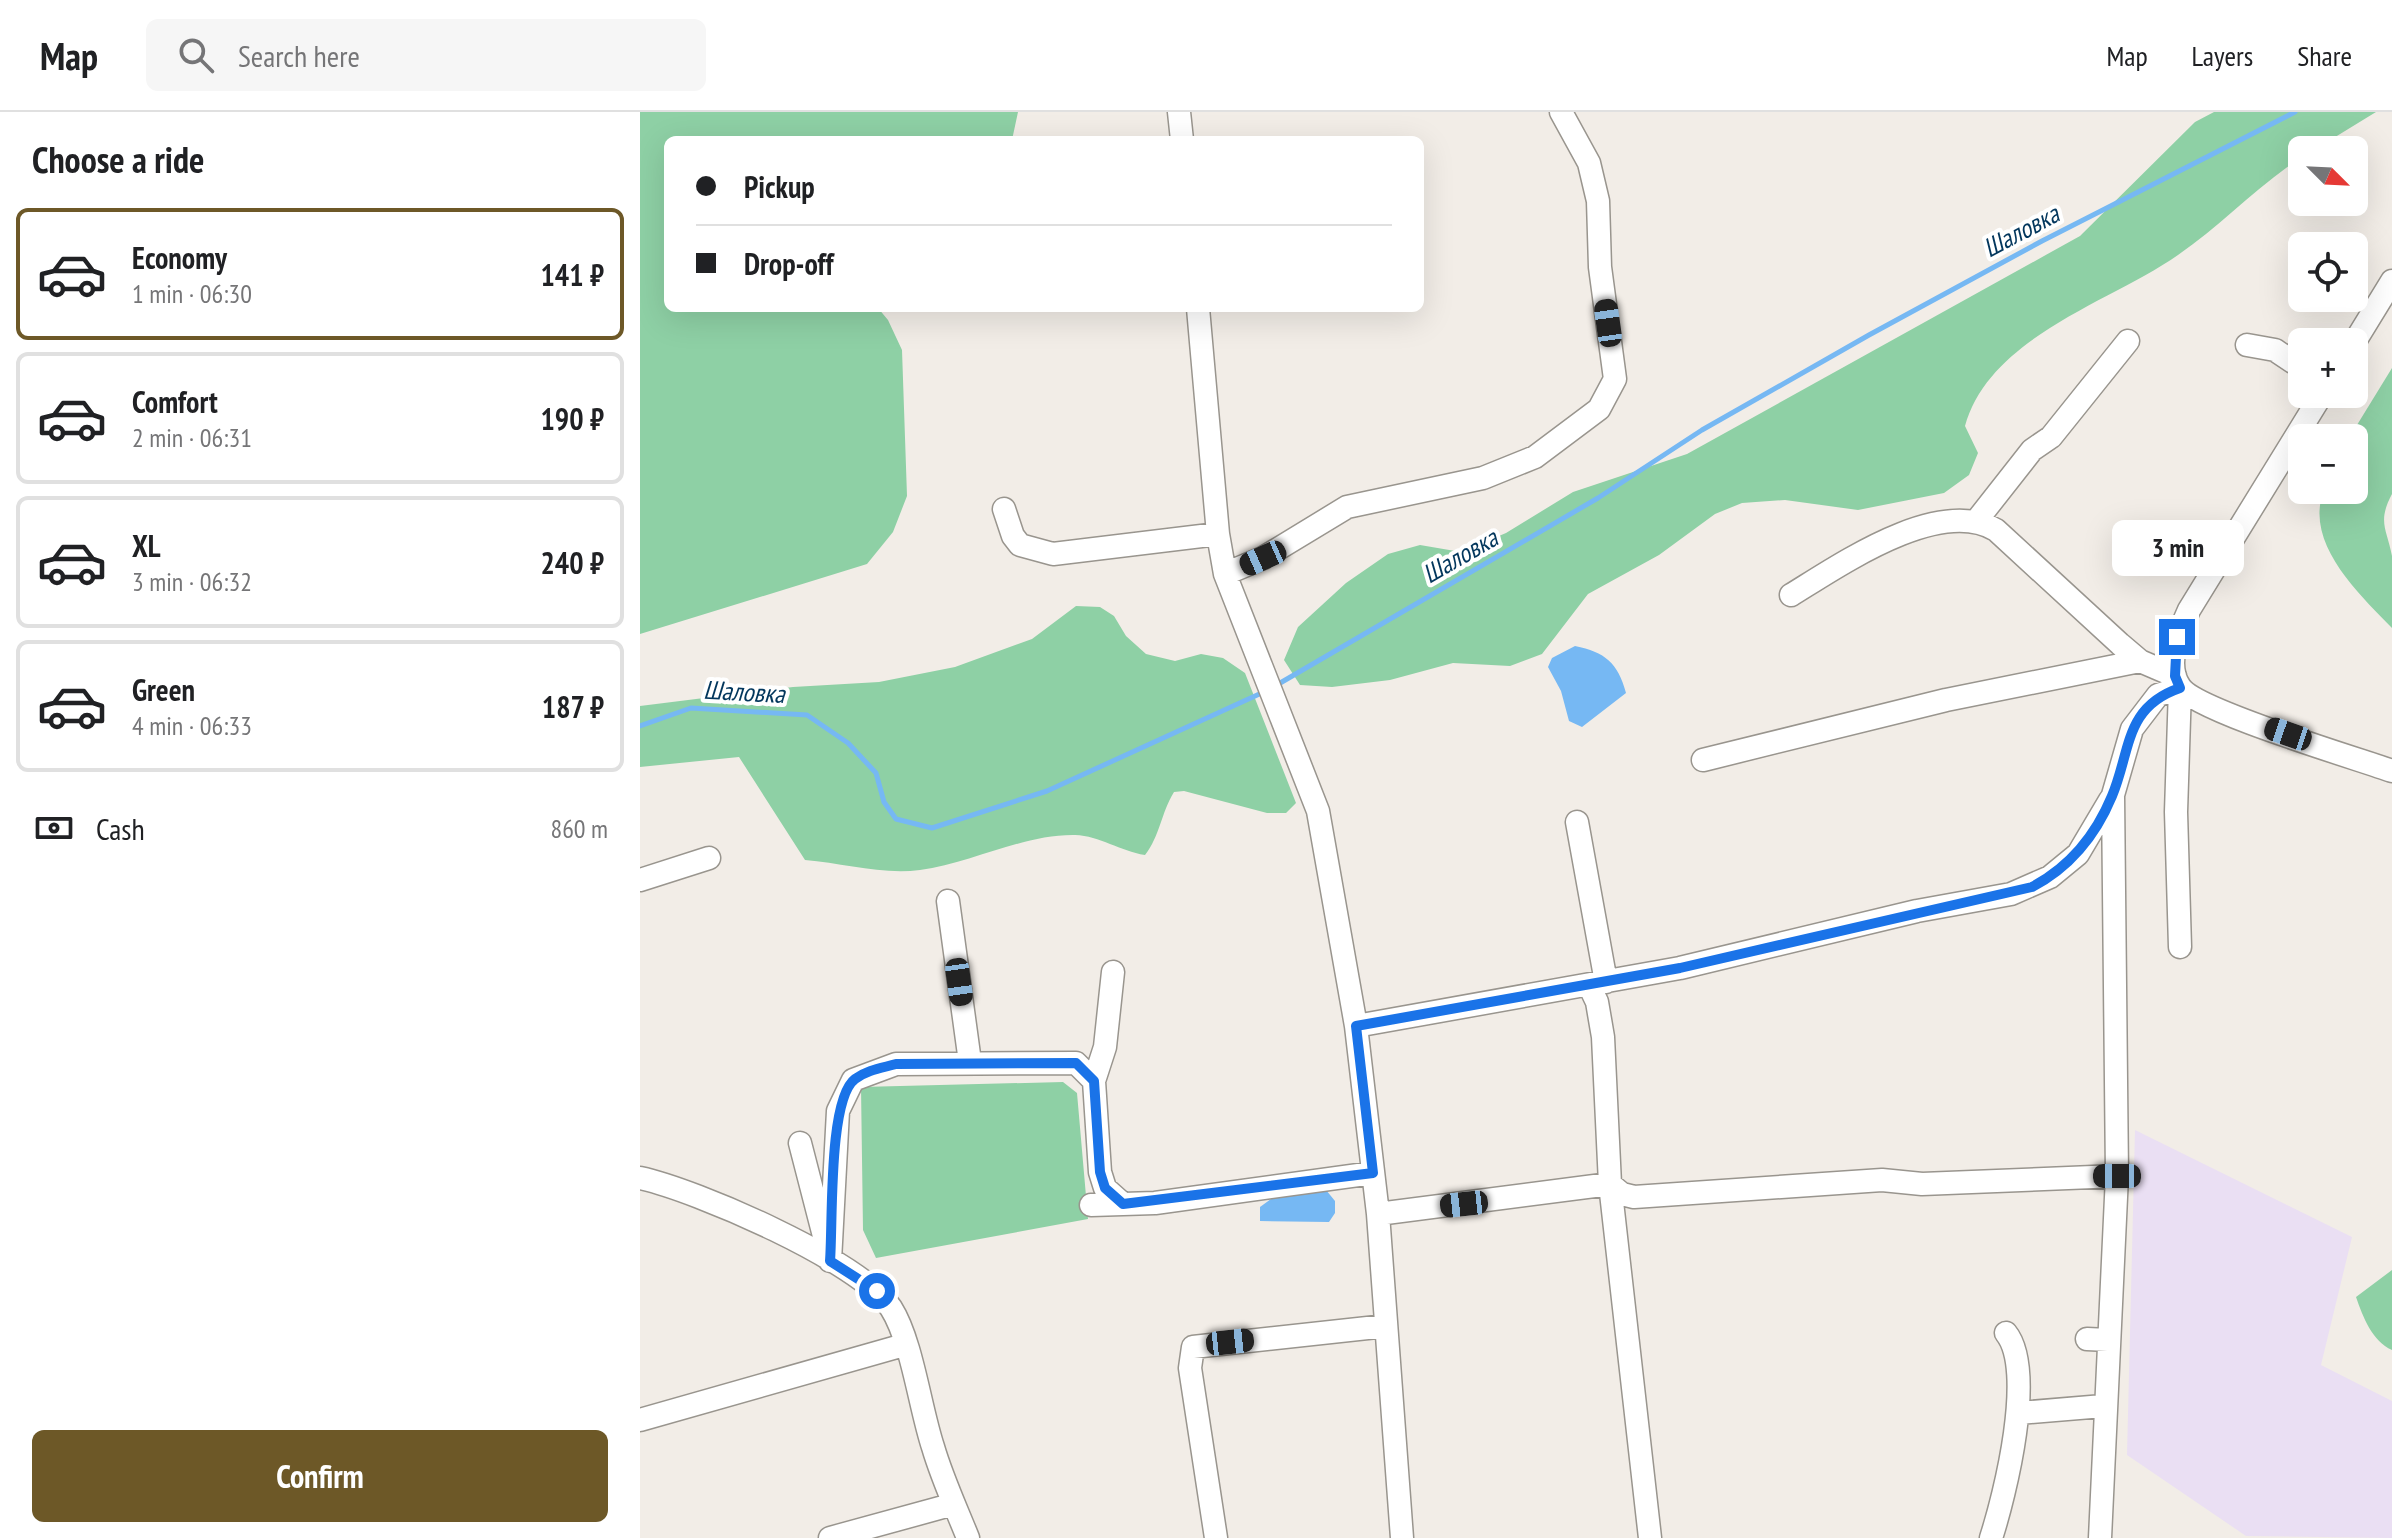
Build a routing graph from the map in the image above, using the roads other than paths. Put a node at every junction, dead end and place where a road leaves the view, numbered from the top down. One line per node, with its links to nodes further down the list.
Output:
1 (1179, 112): 3 (street)
2 (1561, 112): 14 (street)
3 (1182, 136)
4 (2392, 281): 6 (street)
5 (1198, 312): 13 (street)
6 (2363, 328)
7 (2128, 341): 12 (street)
8 (2247, 345): 9 (street)
9 (2288, 359)
10 (2313, 408): 17 (street)
11 (1004, 509): 13 (street)
12 (1977, 520): 15 (street); 16 (street)
13 (1218, 534): 14 (street)
14 (1225, 574): 28 (street)
15 (1791, 595)
16 (2140, 661): 17 (street); 18 (street)
17 (2177, 682): 19 (street); 20 (street); 25 (street)
18 (1703, 760)
19 (2392, 771)
20 (2113, 795): 27 (street); 33 (street)
21 (1577, 822): 27 (street)
22 (709, 858): 23 (street)
23 (640, 880)
24 (948, 901): 29 (street)
25 (2180, 947)
26 (1113, 972): 30 (street)
27 (1598, 983): 28 (street); 35 (street)
28 (1356, 1026): 32 (street)
29 (970, 1062): 30 (street); 39 (street)
30 (1094, 1081): 36 (street)
31 (800, 1143): 39 (street)
32 (1373, 1173): 36 (street); 38 (street)
33 (2117, 1176): 35 (street); 43 (street)
34 (640, 1178): 39 (street)
35 (1610, 1184): 38 (street); 51 (street)
36 (1123, 1204): 37 (street)
37 (1091, 1205)
38 (1378, 1214): 40 (street)
39 (830, 1261): 42 (street)
40 (1386, 1326): 49 (street); 50 (street)
41 (2006, 1333): 44 (street)
42 (904, 1345): 45 (street); 46 (street)
43 (2103, 1406): 44 (street); 53 (street)
44 (2019, 1413): 52 (street)
45 (640, 1420)
46 (954, 1504): 47 (street); 48 (street)
47 (830, 1538)
48 (968, 1538)
49 (1216, 1538)
50 (1402, 1538)
51 (1650, 1538)
52 (1991, 1538)
53 (2100, 1538)

